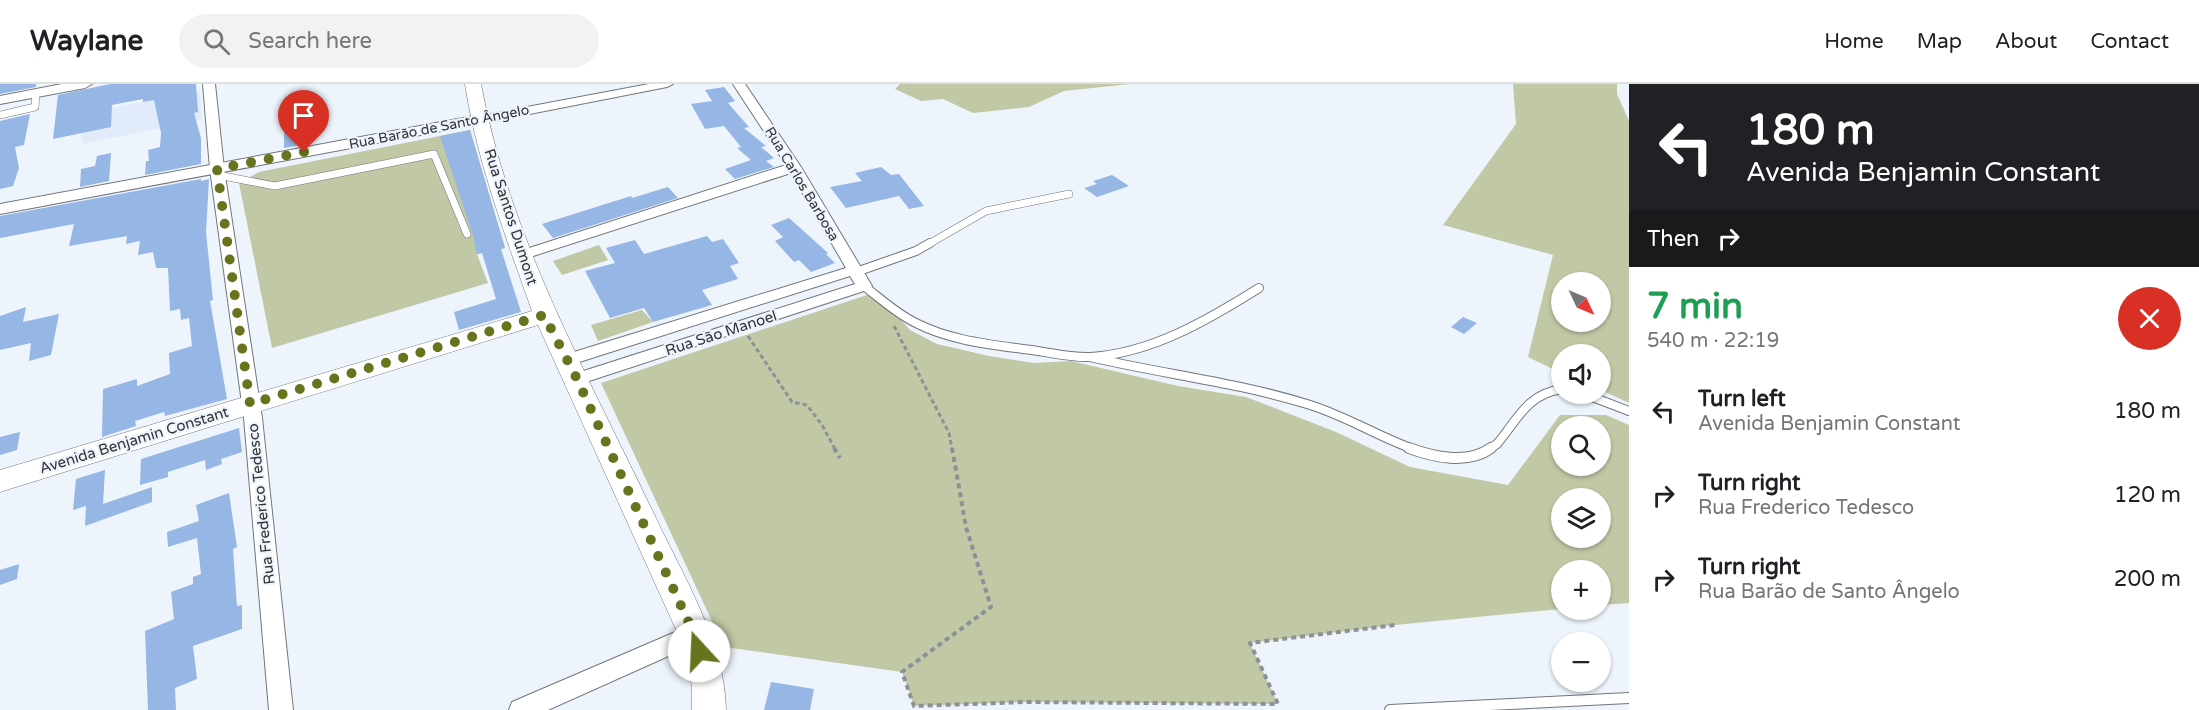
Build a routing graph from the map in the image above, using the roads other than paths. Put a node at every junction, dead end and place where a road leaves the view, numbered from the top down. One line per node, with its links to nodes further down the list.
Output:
1 (85, 84): 6 (street)
2 (209, 84): 11 (street, Rua Frederico Tedesco)
3 (473, 84): 9 (main road, Rua Santos Dumont)
4 (666, 84): 9 (street, Rua Barão de Santo Ângelo)
5 (739, 84): 10 (street, Rua Carlos Barbosa)
6 (36, 93): 7 (street); 8 (lane)
7 (0, 100)
8 (0, 115)
9 (479, 120): 11 (street, Rua Barão de Santo Ângelo); 15 (main road, Rua Santos Dumont)
10 (794, 167): 15 (street); 16 (street, Rua Carlos Barbosa)
11 (217, 172): 13 (street, Rua Barão de Santo Ângelo); 14 (lane); 22 (street, Rua Frederico Tedesco)
12 (1069, 194): 16 (lane)
13 (0, 209)
14 (467, 234)
15 (522, 255): 18 (main road, Rua Santos Dumont)
16 (858, 276): 19 (lane); 20 (street, Rua São Manoel); 20 (street, Rua São Manoel)
17 (1259, 288): 19 (lane)
18 (544, 315): 20 (main road, Rua Santos Dumont); 22 (main road, Avenida Benjamin Constant)
19 (1090, 357): 21 (lane)
20 (572, 370): 26 (main road, Rua Santos Dumont)
21 (1551, 388)
22 (250, 404): 25 (main road, Avenida Benjamin Constant); 29 (street, Rua Frederico Tedesco)
23 (1611, 404): 24 (lane)
24 (1629, 411)
25 (0, 481)
26 (694, 634): 30 (street); 31 (main road, Rua Santos Dumont)
27 (1629, 698): 28 (lane)
28 (1459, 709): 32 (lane)
29 (281, 710)
30 (521, 710)
31 (709, 710)
32 (1390, 710)

